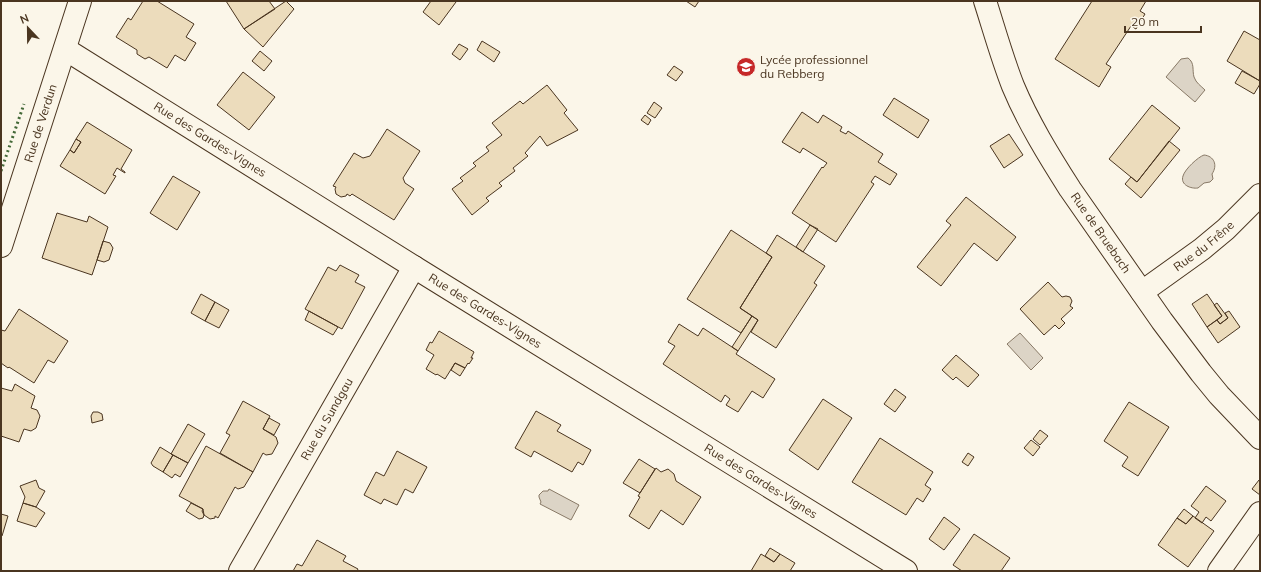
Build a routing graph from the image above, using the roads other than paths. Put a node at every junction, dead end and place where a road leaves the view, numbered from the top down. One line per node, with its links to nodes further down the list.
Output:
1 (80, 1): 3 (street, Rue de Verdun)
2 (985, 1): 7 (street, Rue de Bruebach)
3 (65, 49): 5 (street, Rue de Verdun); 6 (street, Rue des Gardes-Vignes)
4 (1260, 195): 7 (street, Rue du Frêne)
5 (1, 246)
6 (414, 267): 10 (street, Rue du Sundgau); 11 (street, Rue des Gardes-Vignes)
7 (1142, 292): 8 (street, Rue de Bruebach)
8 (1260, 438)
9 (1260, 513): 12 (street)
10 (240, 571)
11 (906, 571)
12 (1219, 571)

